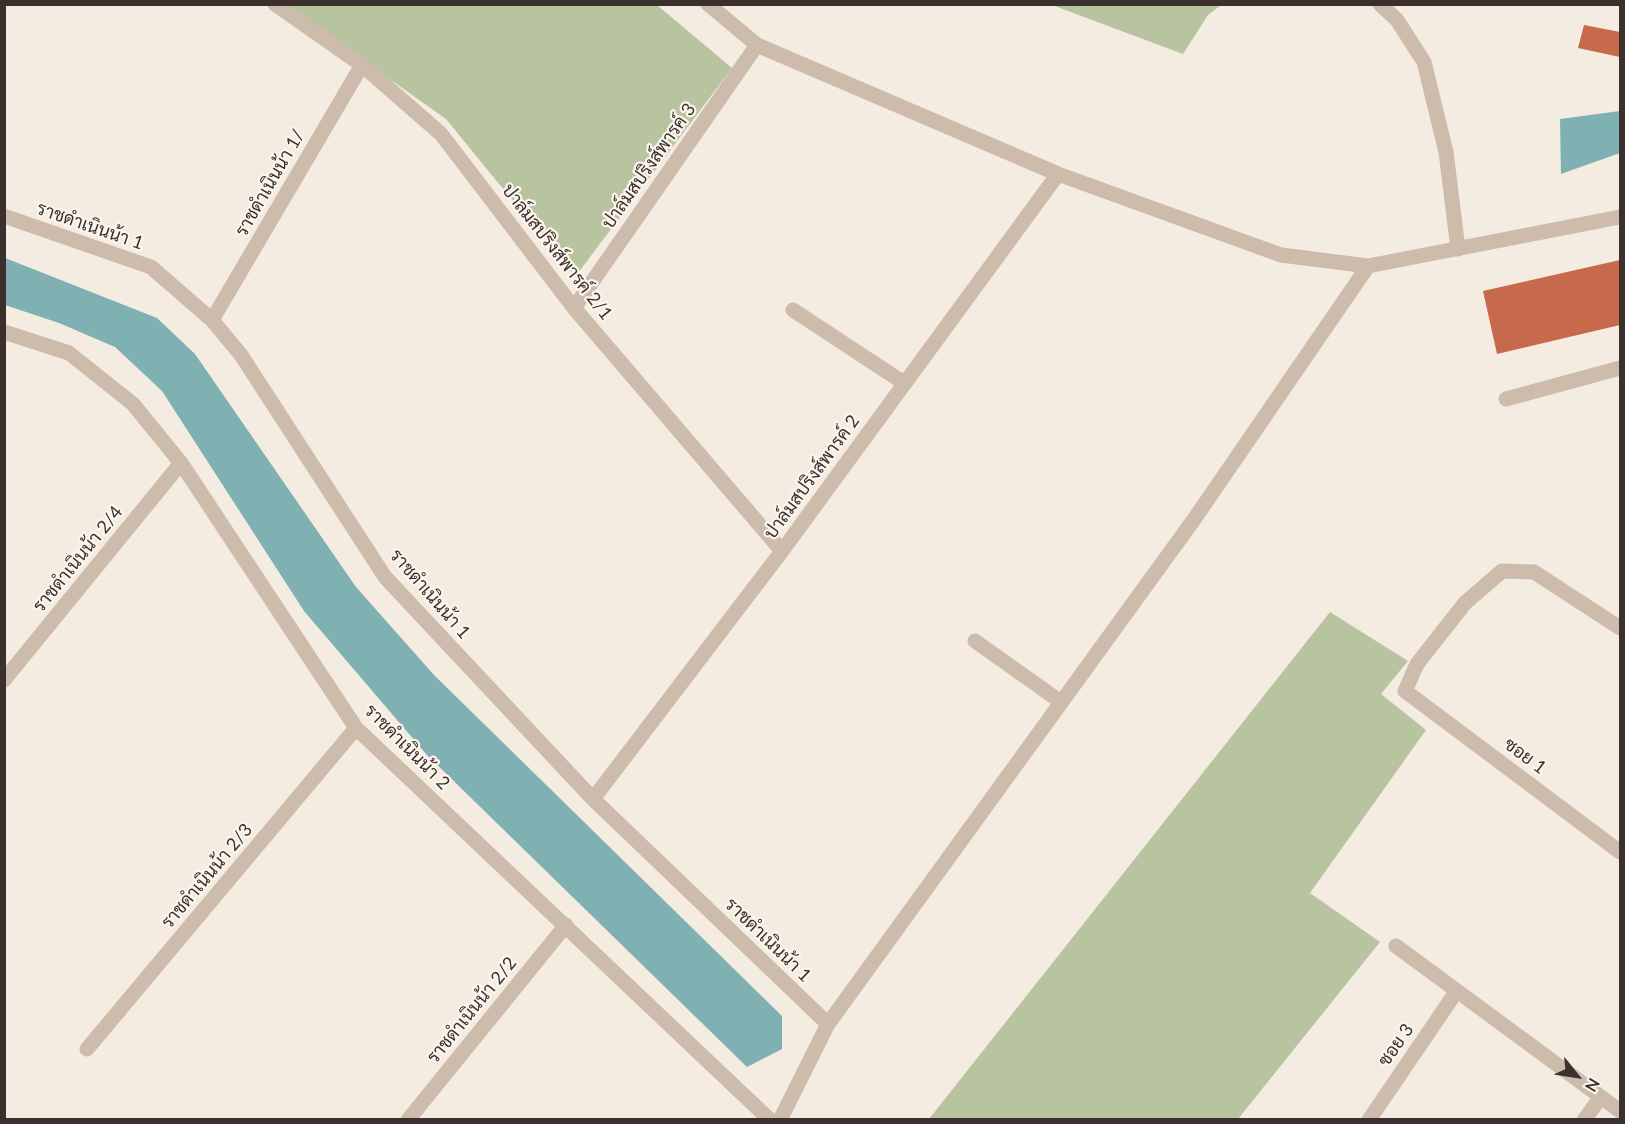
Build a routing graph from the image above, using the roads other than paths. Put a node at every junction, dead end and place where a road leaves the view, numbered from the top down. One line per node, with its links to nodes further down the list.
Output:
1 (275, 4): 5 (street, ปาล์มสปริงส์พารค์ 2/1)
2 (708, 4): 4 (street)
3 (1380, 4): 9 (street)
4 (757, 45): 6 (street); 11 (street, ปาล์มสปริงส์พารค์ 3)
5 (362, 65): 11 (street, ปาล์มสปริงส์พารค์ 2/1); 13 (street, ราชดำเนินน้า 1/)
6 (1058, 174): 10 (street); 16 (street, ปาล์มสปริงส์พารค์ 2)
7 (4, 216): 13 (street, ราชดำเนินน้า 1)
8 (1620, 217): 9 (street)
9 (1458, 249): 10 (street)
10 (1368, 266): 23 (street)
11 (574, 308): 19 (street, ปาล์มสปริงส์พารค์ 2/1)
12 (793, 310): 16 (street)
13 (212, 320): 25 (street, ราชดำเนินน้า 1)
14 (4, 332): 18 (street, ราชดำเนินน้า 2)
15 (1620, 368): 17 (street)
16 (904, 383): 19 (street, ปาล์มสปริงส์พารค์ 2)
17 (1506, 399)
18 (181, 463): 22 (street, ราชดำเนินน้า 2/4); 24 (street, ราชดำเนินน้า 2)
19 (782, 551): 25 (street, ปาล์มสปริงส์พารค์ 2)
20 (1620, 628): 26 (street, ซอย 1)
21 (975, 641): 23 (street)
22 (5, 678)
23 (1061, 702): 30 (street)
24 (356, 728): 27 (street, ราชดำเนินน้า 2); 31 (street, ราชดำเนินน้า 2/3)
25 (593, 799): 30 (street, ราชดำเนินน้า 1)
26 (1620, 852)
27 (566, 925): 34 (street, ราชดำเนินน้า 2/2); 35 (street, ราชดำเนินน้า 2)
28 (1396, 946): 29 (street)
29 (1456, 992): 32 (street); 37 (street, ซอย 3)
30 (828, 1024): 36 (street)
31 (87, 1049)
32 (1601, 1097): 33 (street); 38 (street)
33 (1620, 1111)
34 (408, 1119)
35 (770, 1119)
36 (780, 1119)
37 (1369, 1119)
38 (1584, 1119)

